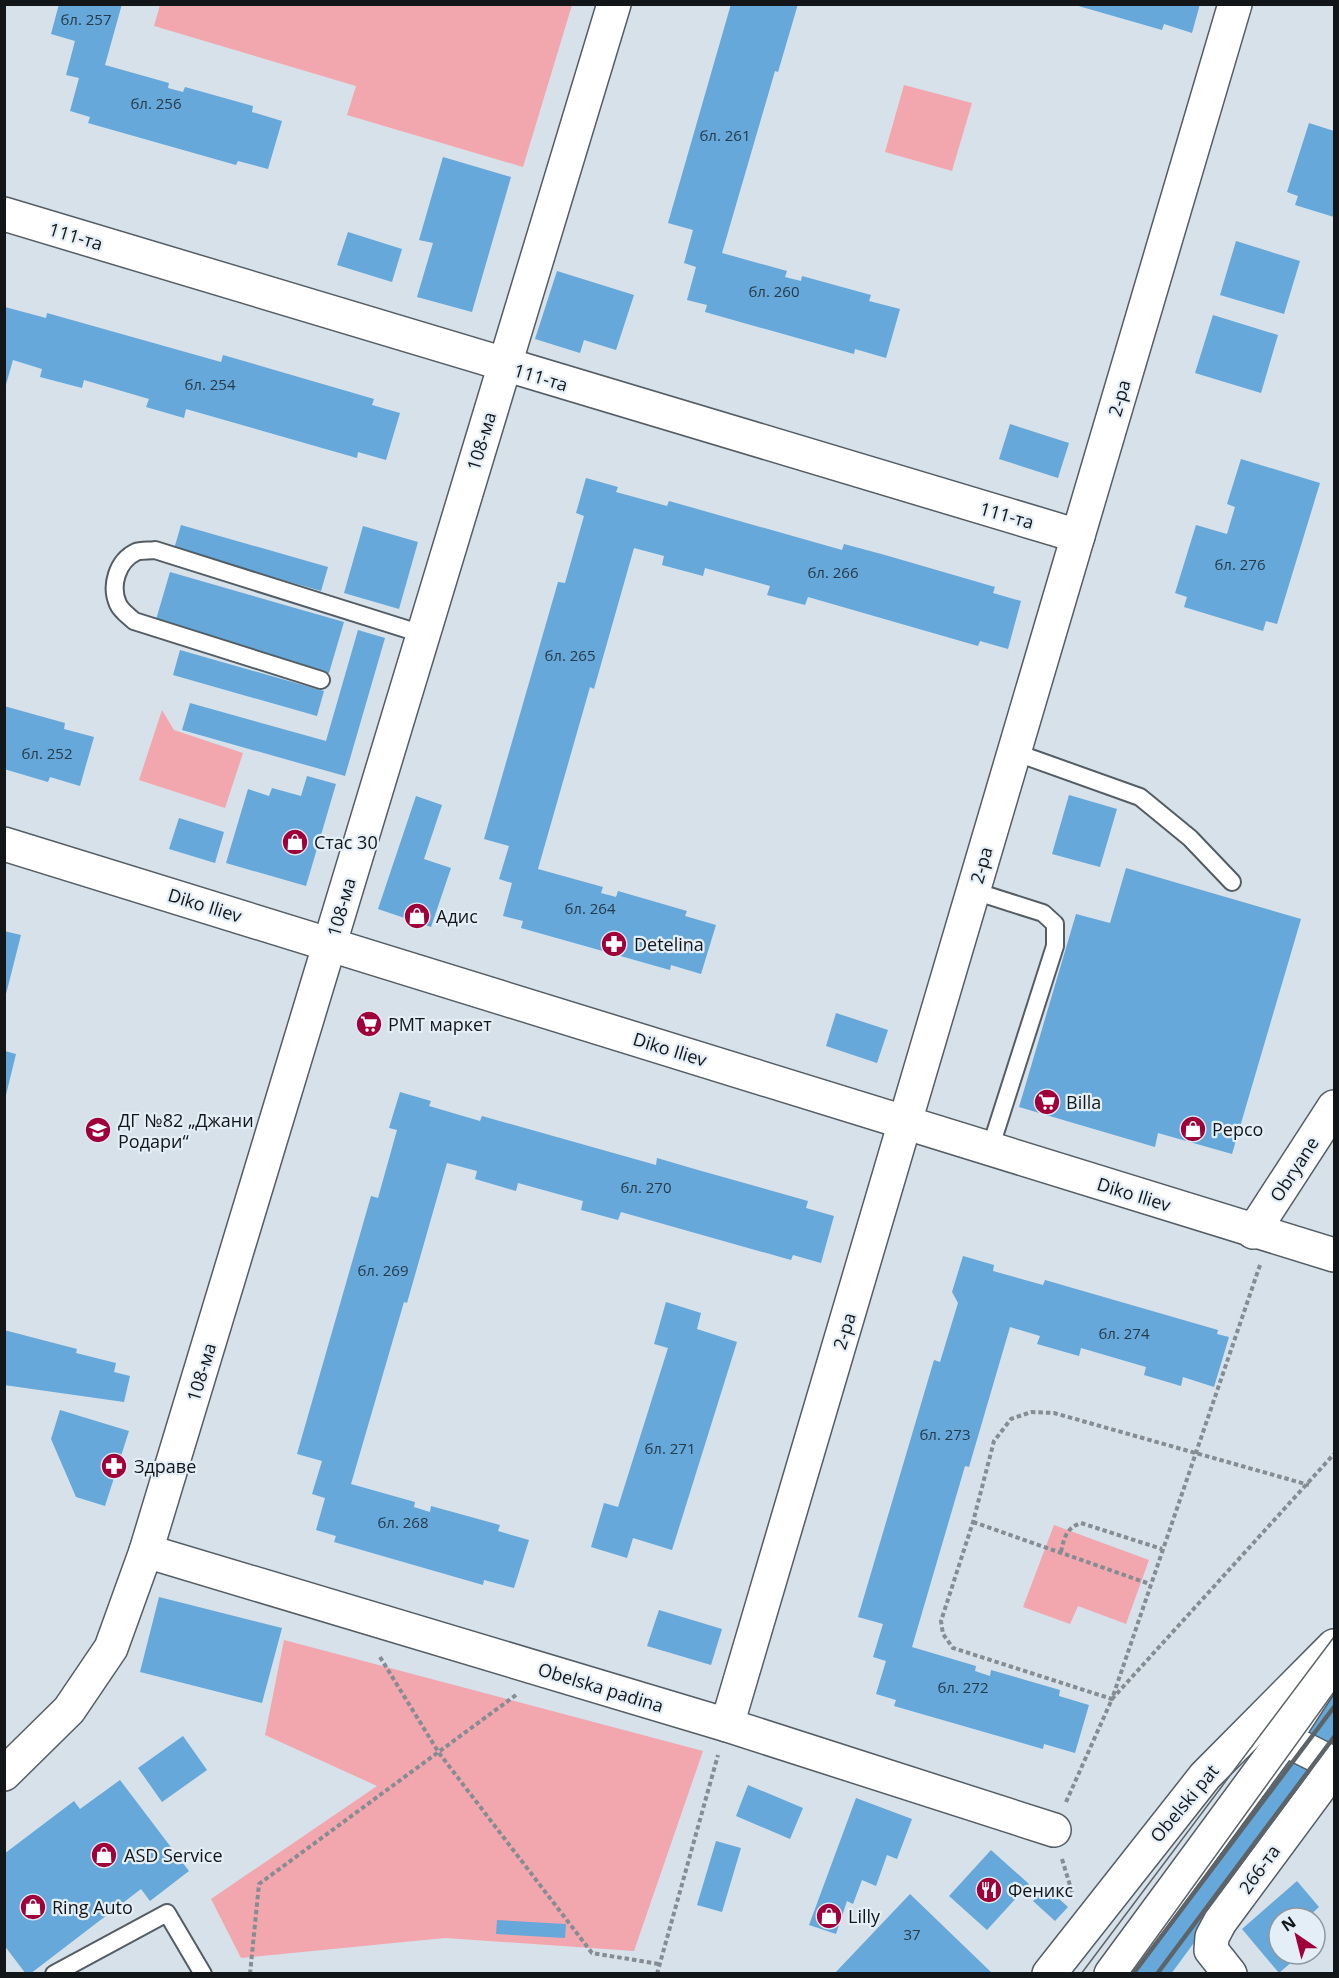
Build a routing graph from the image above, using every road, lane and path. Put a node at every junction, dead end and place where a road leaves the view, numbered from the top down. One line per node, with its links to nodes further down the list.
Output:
1 (614, 4): 4 (street, 108-ма)
2 (1235, 4): 5 (street, 2-ра)
3 (4, 214): 4 (street, 111-та)
4 (504, 366): 5 (street, 111-та); 6 (street, 108-ма)
5 (1078, 536): 8 (street, 2-ра)
6 (422, 634): 7 (lane); 12 (street, 108-ма)
7 (321, 680)
8 (1014, 752): 10 (lane); 11 (street, 2-ра)
9 (4, 844): 12 (street, Diko Iliev)
10 (1232, 882)
11 (974, 891): 14 (street, 2-ра); 15 (lane)
12 (330, 944): 14 (street, Diko Iliev); 23 (street, 108-ма)
13 (1335, 1107): 16 (street, Obryane)
14 (906, 1122): 15 (street, Diko Iliev); 31 (street, 2-ра)
15 (990, 1149): 16 (street, Diko Iliev)
16 (1261, 1234): 17 (street, Diko Iliev); 18 (path)
17 (1335, 1255)
18 (1194, 1452): 20 (path); 21 (path); 22 (path)
19 (1335, 1454): 20 (path)
20 (1309, 1485): 30 (path)
21 (974, 1521): 24 (path); 30 (path)
22 (1162, 1548): 24 (path); 25 (path)
23 (146, 1551): 26 (street, Obelska padina); 35 (street, 108-ма)
24 (1061, 1552): 25 (path)
25 (1150, 1584): 30 (path)
26 (353, 1613): 29 (street, Obelska padina); 33 (path)
27 (1335, 1646): 43 (street, Obelski pat)
28 (1335, 1660): 32 (street)
29 (548, 1671): 31 (street, Obelska padina); 33 (path)
30 (1112, 1699): 36 (path)
31 (727, 1725): 36 (street, Obelska padina); 38 (path)
32 (1284, 1739): 34 (street, 266-та); 44 (street)
33 (439, 1753): 38 (path); 41 (path)
34 (1335, 1766): 45 (street, 266-та)
35 (4, 1774)
36 (1054, 1830): 37 (path)
37 (1074, 1899)
38 (659, 1964): 42 (path)
39 (54, 1974): 40 (lane)
40 (203, 1974)
41 (250, 1974)
42 (657, 1974)
43 (1049, 1974)
44 (1111, 1974)
45 (1230, 1974)

